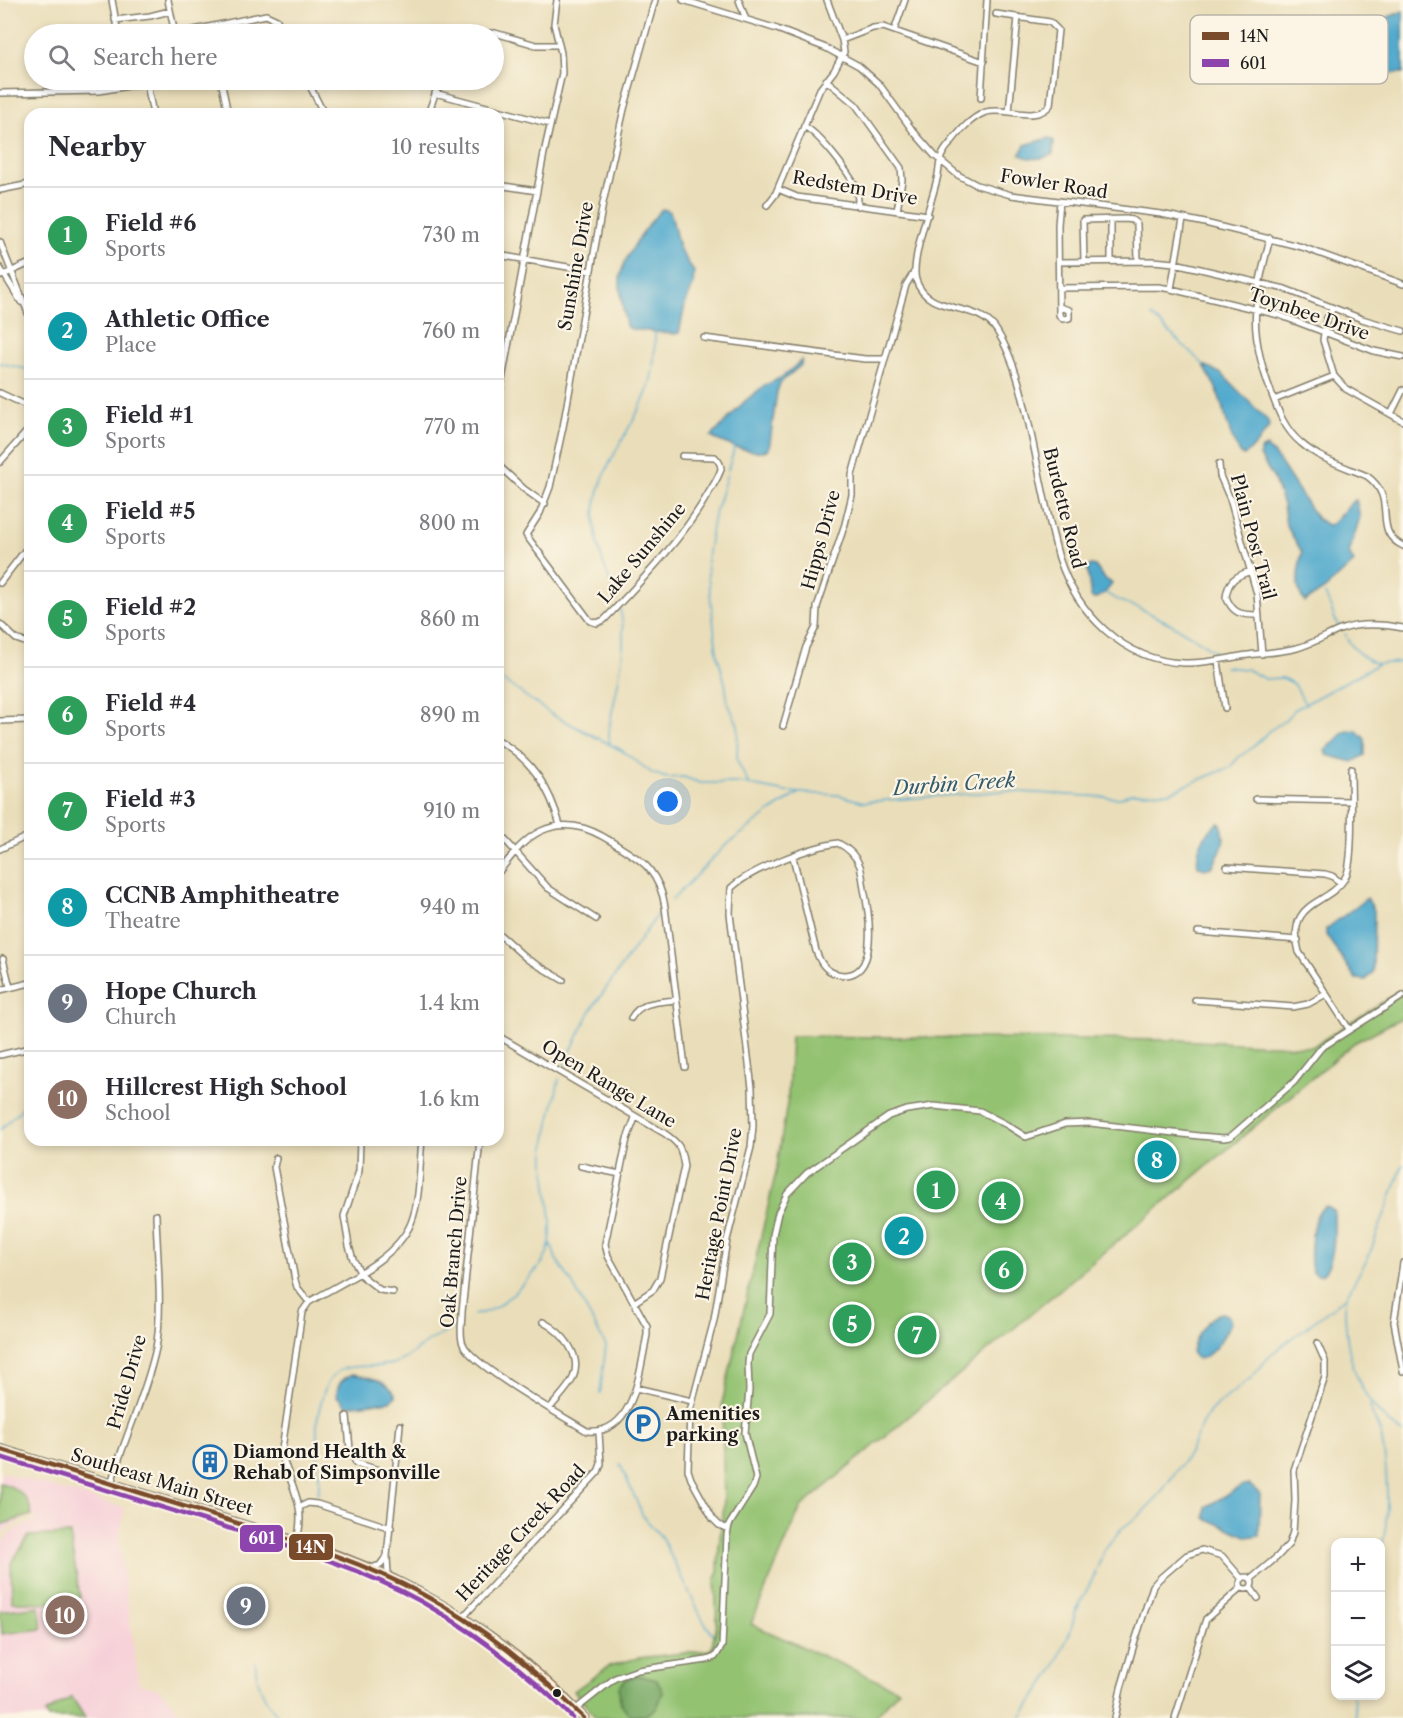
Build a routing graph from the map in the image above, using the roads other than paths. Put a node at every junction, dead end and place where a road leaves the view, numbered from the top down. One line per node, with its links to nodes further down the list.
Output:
1 (111, 0): 14 (street)
2 (168, 0): 10 (street)
3 (557, 0): 22 (street)
4 (655, 0): 68 (street, Sunshine Drive)
5 (683, 0): 12 (street, Fowler Road)
6 (739, 0): 12 (street)
7 (827, 0): 21 (street)
8 (905, 0): 19 (street)
9 (987, 0): 24 (street)
10 (170, 11): 14 (street); 16 (street)
11 (996, 14): 13 (street)
12 (744, 17): 23 (street, Fowler Road)
13 (1018, 17): 40 (street); 40 (street)
14 (115, 20): 15 (street)
15 (116, 24)
16 (173, 24)
17 (223, 24): 18 (street)
18 (279, 24)
19 (894, 31): 21 (street); 24 (street)
20 (504, 36): 22 (street)
21 (842, 40): 23 (street)
22 (559, 45): 41 (street)
23 (843, 56): 25 (street); 43 (street, Fowler Road)
24 (984, 62): 33 (street)
25 (826, 80): 42 (street); 52 (street)
26 (99, 90): 31 (street)
27 (148, 90): 34 (street)
28 (223, 90): 35 (street)
29 (312, 90): 36 (street)
30 (436, 90): 32 (street)
31 (0, 93)
32 (435, 93): 37 (street); 38 (street)
33 (981, 98)
34 (152, 108)
35 (227, 108)
36 (321, 108)
37 (430, 108)
38 (491, 108)
39 (504, 112): 41 (street)
40 (1009, 112): 43 (street)
41 (550, 124): 48 (street)
42 (804, 126): 46 (street); 51 (street)
43 (941, 162): 49 (street, Fowler Road); 53 (street)
44 (24, 185): 47 (street)
45 (504, 186): 48 (street)
46 (778, 189): 50 (street); 51 (street, Redstem Drive)
47 (0, 190)
48 (537, 191): 59 (street)
49 (1060, 201): 54 (street, Fowler Road); 63 (street)
50 (767, 205)
51 (858, 206): 52 (street, Redstem Drive)
52 (897, 211): 53 (street, Redstem Drive)
53 (928, 215): 69 (street)
54 (1183, 219): 56 (street, Fowler Road); 64 (street)
55 (1111, 220): 60 (street); 61 (street); 62 (street)
56 (1270, 238): 71 (street); 72 (street, Fowler Road)
57 (0, 242): 67 (street)
58 (504, 256): 59 (street)
59 (524, 259): 68 (street); 85 (street)
60 (1084, 261): 61 (street); 63 (street)
61 (1111, 261): 62 (street)
62 (1138, 261): 64 (street)
63 (1059, 262): 73 (street)
64 (1174, 262): 71 (street); 74 (street)
65 (24, 265): 67 (street)
66 (0, 268): 70 (street)
67 (12, 270): 70 (street); 75 (street)
68 (591, 271): 98 (street, Sunshine Drive)
69 (914, 272): 84 (street, Hipps Drive); 109 (street, Burdette Road)
70 (2, 276): 76 (street)
71 (1259, 283): 78 (street); 79 (street)
72 (1403, 284)
73 (1059, 288): 74 (street, Toynbee Drive); 77 (street)
74 (1171, 289): 79 (street, Toynbee Drive)
75 (24, 304)
76 (24, 306)
77 (1059, 307)
78 (1333, 308): 80 (street); 81 (street)
79 (1254, 309): 81 (street, Toynbee Drive); 89 (street)
80 (1403, 331)
81 (1323, 332): 83 (street, Toynbee Drive); 86 (street)
82 (704, 338): 84 (street)
83 (1403, 357)
84 (885, 360): 113 (street, Hipps Drive)
85 (504, 368)
86 (1334, 376): 89 (street); 91 (street)
87 (1403, 390): 91 (street)
88 (0, 393): 90 (street)
89 (1274, 400): 100 (street)
90 (24, 404)
91 (1391, 414): 92 (street)
92 (1403, 421)
93 (24, 435): 95 (street)
94 (682, 456): 99 (street, Lake Sunshine)
95 (0, 462)
96 (1219, 464): 102 (street, Plain Post Trail)
97 (504, 471): 98 (street)
98 (545, 504): 99 (street, Sunshine Drive)
99 (526, 535)
100 (1403, 546)
101 (24, 552): 103 (street)
102 (1251, 572): 104 (street, Plain Post Trail); 104 (street)
103 (0, 583)
104 (1258, 615): 108 (street, Plain Post Trail)
105 (0, 624): 107 (street)
106 (1403, 628): 108 (street, Burdette Road)
107 (24, 642)
108 (1262, 654): 109 (street, Burdette Road)
109 (1218, 661): 110 (street)
110 (1225, 708)
111 (24, 720): 112 (street)
112 (0, 721)
113 (783, 726)
114 (504, 744): 118 (street)
115 (1351, 769): 117 (street)
116 (1256, 799): 117 (street)
117 (1351, 801): 126 (street)
118 (560, 825): 122 (street); 138 (street)
119 (24, 837): 121 (street)
120 (504, 839): 122 (street)
121 (1, 846)
122 (516, 852): 124 (street); 127 (street)
123 (793, 857): 123 (street, Heritage Point Drive); 163 (street, Heritage Point Drive)
124 (504, 866)
125 (1227, 867): 126 (street)
126 (1341, 883): 130 (street)
127 (596, 919)
128 (1198, 932): 130 (street)
129 (504, 938): 132 (street)
130 (1298, 940): 136 (street)
131 (3, 959): 134 (street)
132 (563, 980)
133 (24, 984): 134 (street)
134 (10, 987): 135 (street)
135 (0, 990)
136 (1326, 994): 139 (street); 141 (street)
137 (1403, 996): 141 (street)
138 (676, 1000): 140 (street); 145 (street)
139 (1195, 1000)
140 (631, 1018)
141 (1349, 1029): 173 (street)
142 (504, 1040): 146 (street, Open Range Lane)
143 (24, 1049): 144 (street)
144 (0, 1055)
145 (685, 1067)
146 (635, 1118): 152 (street); 158 (street, Open Range Lane)
147 (360, 1146): 155 (street)
148 (421, 1146): 155 (street)
149 (479, 1146): 164 (street, Oak Branch Drive)
150 (276, 1158): 157 (street)
151 (581, 1166): 152 (street)
152 (620, 1174): 158 (street)
153 (156, 1215): 170 (street, Pride Drive)
154 (1403, 1263): 161 (street)
155 (359, 1272): 156 (street); 157 (street)
156 (393, 1293)
157 (309, 1302): 171 (street)
158 (635, 1302): 162 (street)
159 (543, 1322): 164 (street)
160 (1317, 1343): 179 (street)
161 (1403, 1371)
162 (636, 1388): 163 (street); 167 (street)
163 (692, 1401): 173 (street, Heritage Point Drive)
164 (550, 1408): 167 (street, Oak Branch Drive)
165 (347, 1416): 169 (street)
166 (400, 1425): 169 (street)
167 (600, 1432): 183 (street, Heritage Creek Road)
168 (0, 1449): 170 (main road, Southeast Main Street)
169 (395, 1475): 172 (street)
170 (111, 1484): 174 (main road, Southeast Main Street)
171 (300, 1507): 172 (street); 174 (street)
172 (391, 1528): 175 (street)
173 (728, 1529): 184 (street)
174 (296, 1542): 176 (main road, Southeast Main Street)
175 (387, 1556): 176 (street); 177 (street)
176 (371, 1568): 177 (main road, Southeast Main Street)
177 (388, 1575): 183 (main road, Southeast Main Street)
178 (1242, 1579): 179 (street); 180 (street); 186 (street)
179 (1251, 1579): 181 (street)
180 (1241, 1588): 181 (street); 187 (street)
181 (1251, 1588): 182 (street)
182 (1258, 1598)
183 (463, 1617): 184 (main road, Southeast Main Street)
184 (576, 1709): 185 (main road, Southeast Main Street)
185 (584, 1718)
186 (1115, 1718)
187 (1175, 1718)

